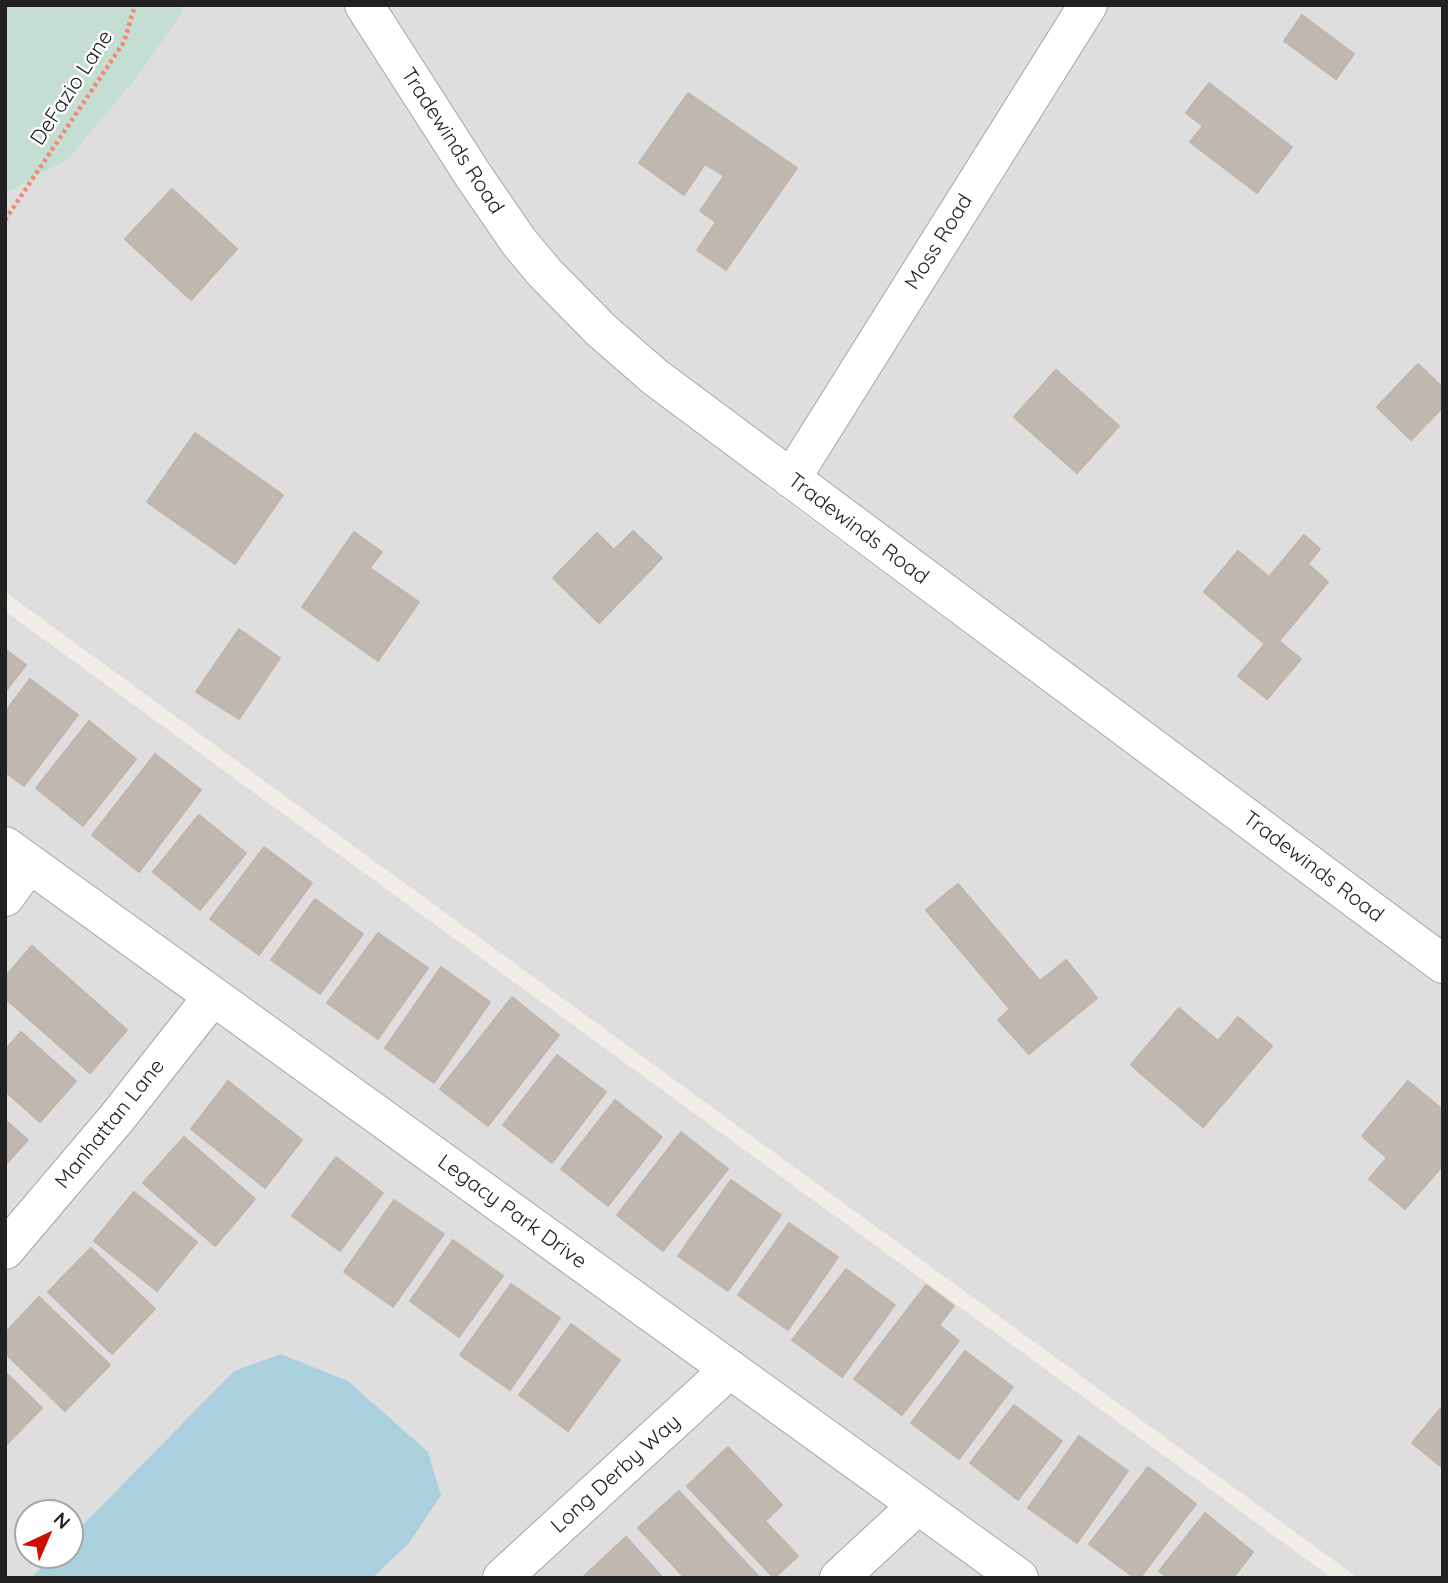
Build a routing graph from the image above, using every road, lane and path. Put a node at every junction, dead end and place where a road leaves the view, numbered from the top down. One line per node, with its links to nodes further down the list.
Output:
1 (135, 5): 4 (path, DeFazio Lane)
2 (364, 5): 5 (street, Tradewinds Road)
3 (1088, 5): 5 (street, Moss Road)
4 (5, 219)
5 (790, 479): 8 (street, Tradewinds Road)
6 (17, 855): 7 (street); 9 (street, Legacy Park Drive)
7 (5, 897)
8 (1443, 964)
9 (213, 996): 10 (street, Manhattan Lane); 11 (street, Legacy Park Drive)
10 (5, 1250)
11 (730, 1369): 12 (street, Legacy Park Drive); 13 (street, Long Derby Way)
12 (918, 1505): 14 (street); 15 (street, Legacy Park Drive)
13 (502, 1578)
14 (839, 1578)
15 (1019, 1578)

